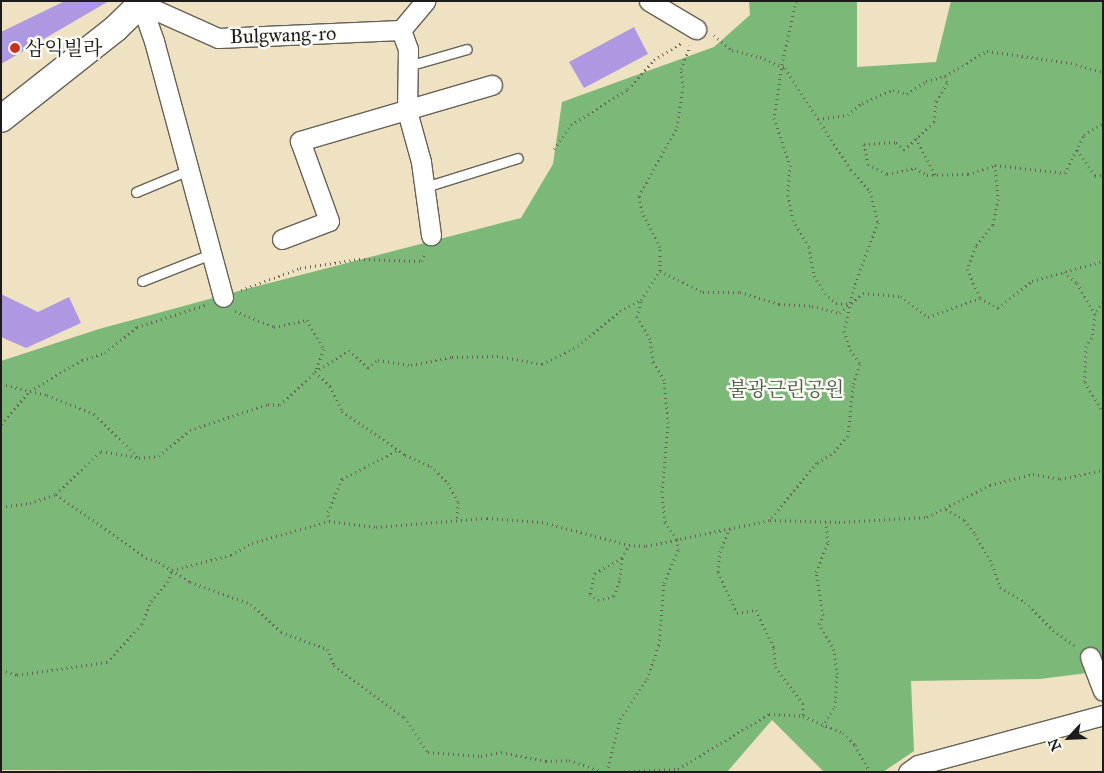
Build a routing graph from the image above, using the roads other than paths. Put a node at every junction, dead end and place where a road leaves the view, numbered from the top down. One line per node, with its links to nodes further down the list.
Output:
1 (425, 1): 5 (street)
2 (649, 1): 4 (street)
3 (142, 2): 5 (street, Bulgwang-ro); 10 (main road); 12 (street)
4 (696, 29)
5 (400, 30): 7 (street)
6 (467, 49): 7 (lane)
7 (408, 66): 9 (street)
8 (492, 85): 9 (street)
9 (407, 111): 13 (street); 16 (street)
10 (1, 119)
11 (518, 158): 13 (lane)
12 (189, 170): 14 (lane); 17 (street)
13 (425, 187): 15 (street)
14 (136, 192)
15 (432, 235)
16 (282, 239)
17 (211, 254): 18 (lane); 19 (street)
18 (142, 281)
19 (220, 298)
20 (1090, 657): 21 (street)
21 (1103, 691)
22 (1103, 715): 23 (street)
23 (908, 772)

